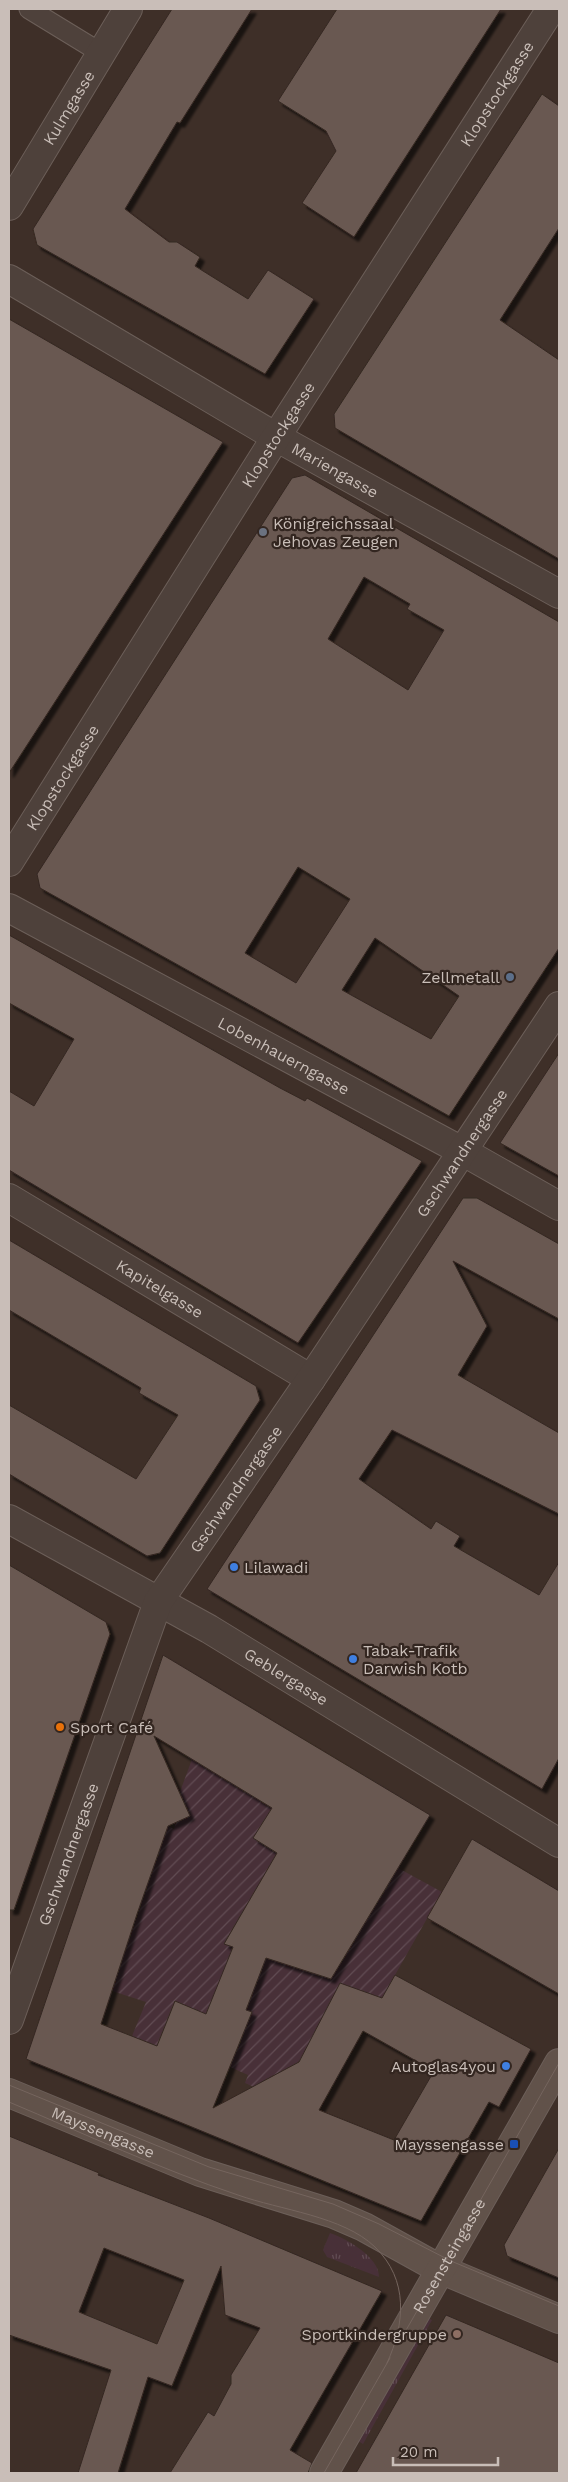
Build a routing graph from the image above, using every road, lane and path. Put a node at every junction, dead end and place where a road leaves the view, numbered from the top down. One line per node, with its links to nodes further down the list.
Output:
1 (29, 9): 4 (lane)
2 (128, 9): 4 (street, Kulmgasse)
3 (551, 9): 7 (street, Klopstockgasse)
4 (101, 53): 5 (street, Kulmgasse)
5 (9, 206)
6 (9, 279): 7 (street, Mariengasse)
7 (276, 437): 8 (street, Mariengasse); 9 (street, Klopstockgasse)
8 (559, 594)
9 (9, 862)
10 (9, 908): 12 (street, Lobenhauerngasse)
11 (559, 1006): 12 (street, Gschwandnergasse)
12 (462, 1151): 14 (street, Lobenhauerngasse); 15 (street, Gschwandnergasse)
13 (9, 1198): 15 (street, Kapitelgasse)
14 (559, 1206)
15 (311, 1379): 17 (street, Gschwandnergasse)
16 (9, 1519): 17 (street, Geblergasse)
17 (158, 1602): 18 (street, Geblergasse); 19 (street, Gschwandnergasse)
18 (559, 1842)
19 (9, 2020)
20 (559, 2063): 22 (street, Rosensteingasse)
21 (9, 2093): 22 (street, Mayssengasse)
22 (440, 2269): 23 (street, Mayssengasse); 24 (street, Rosensteingasse)
23 (559, 2318)
24 (324, 2473)

